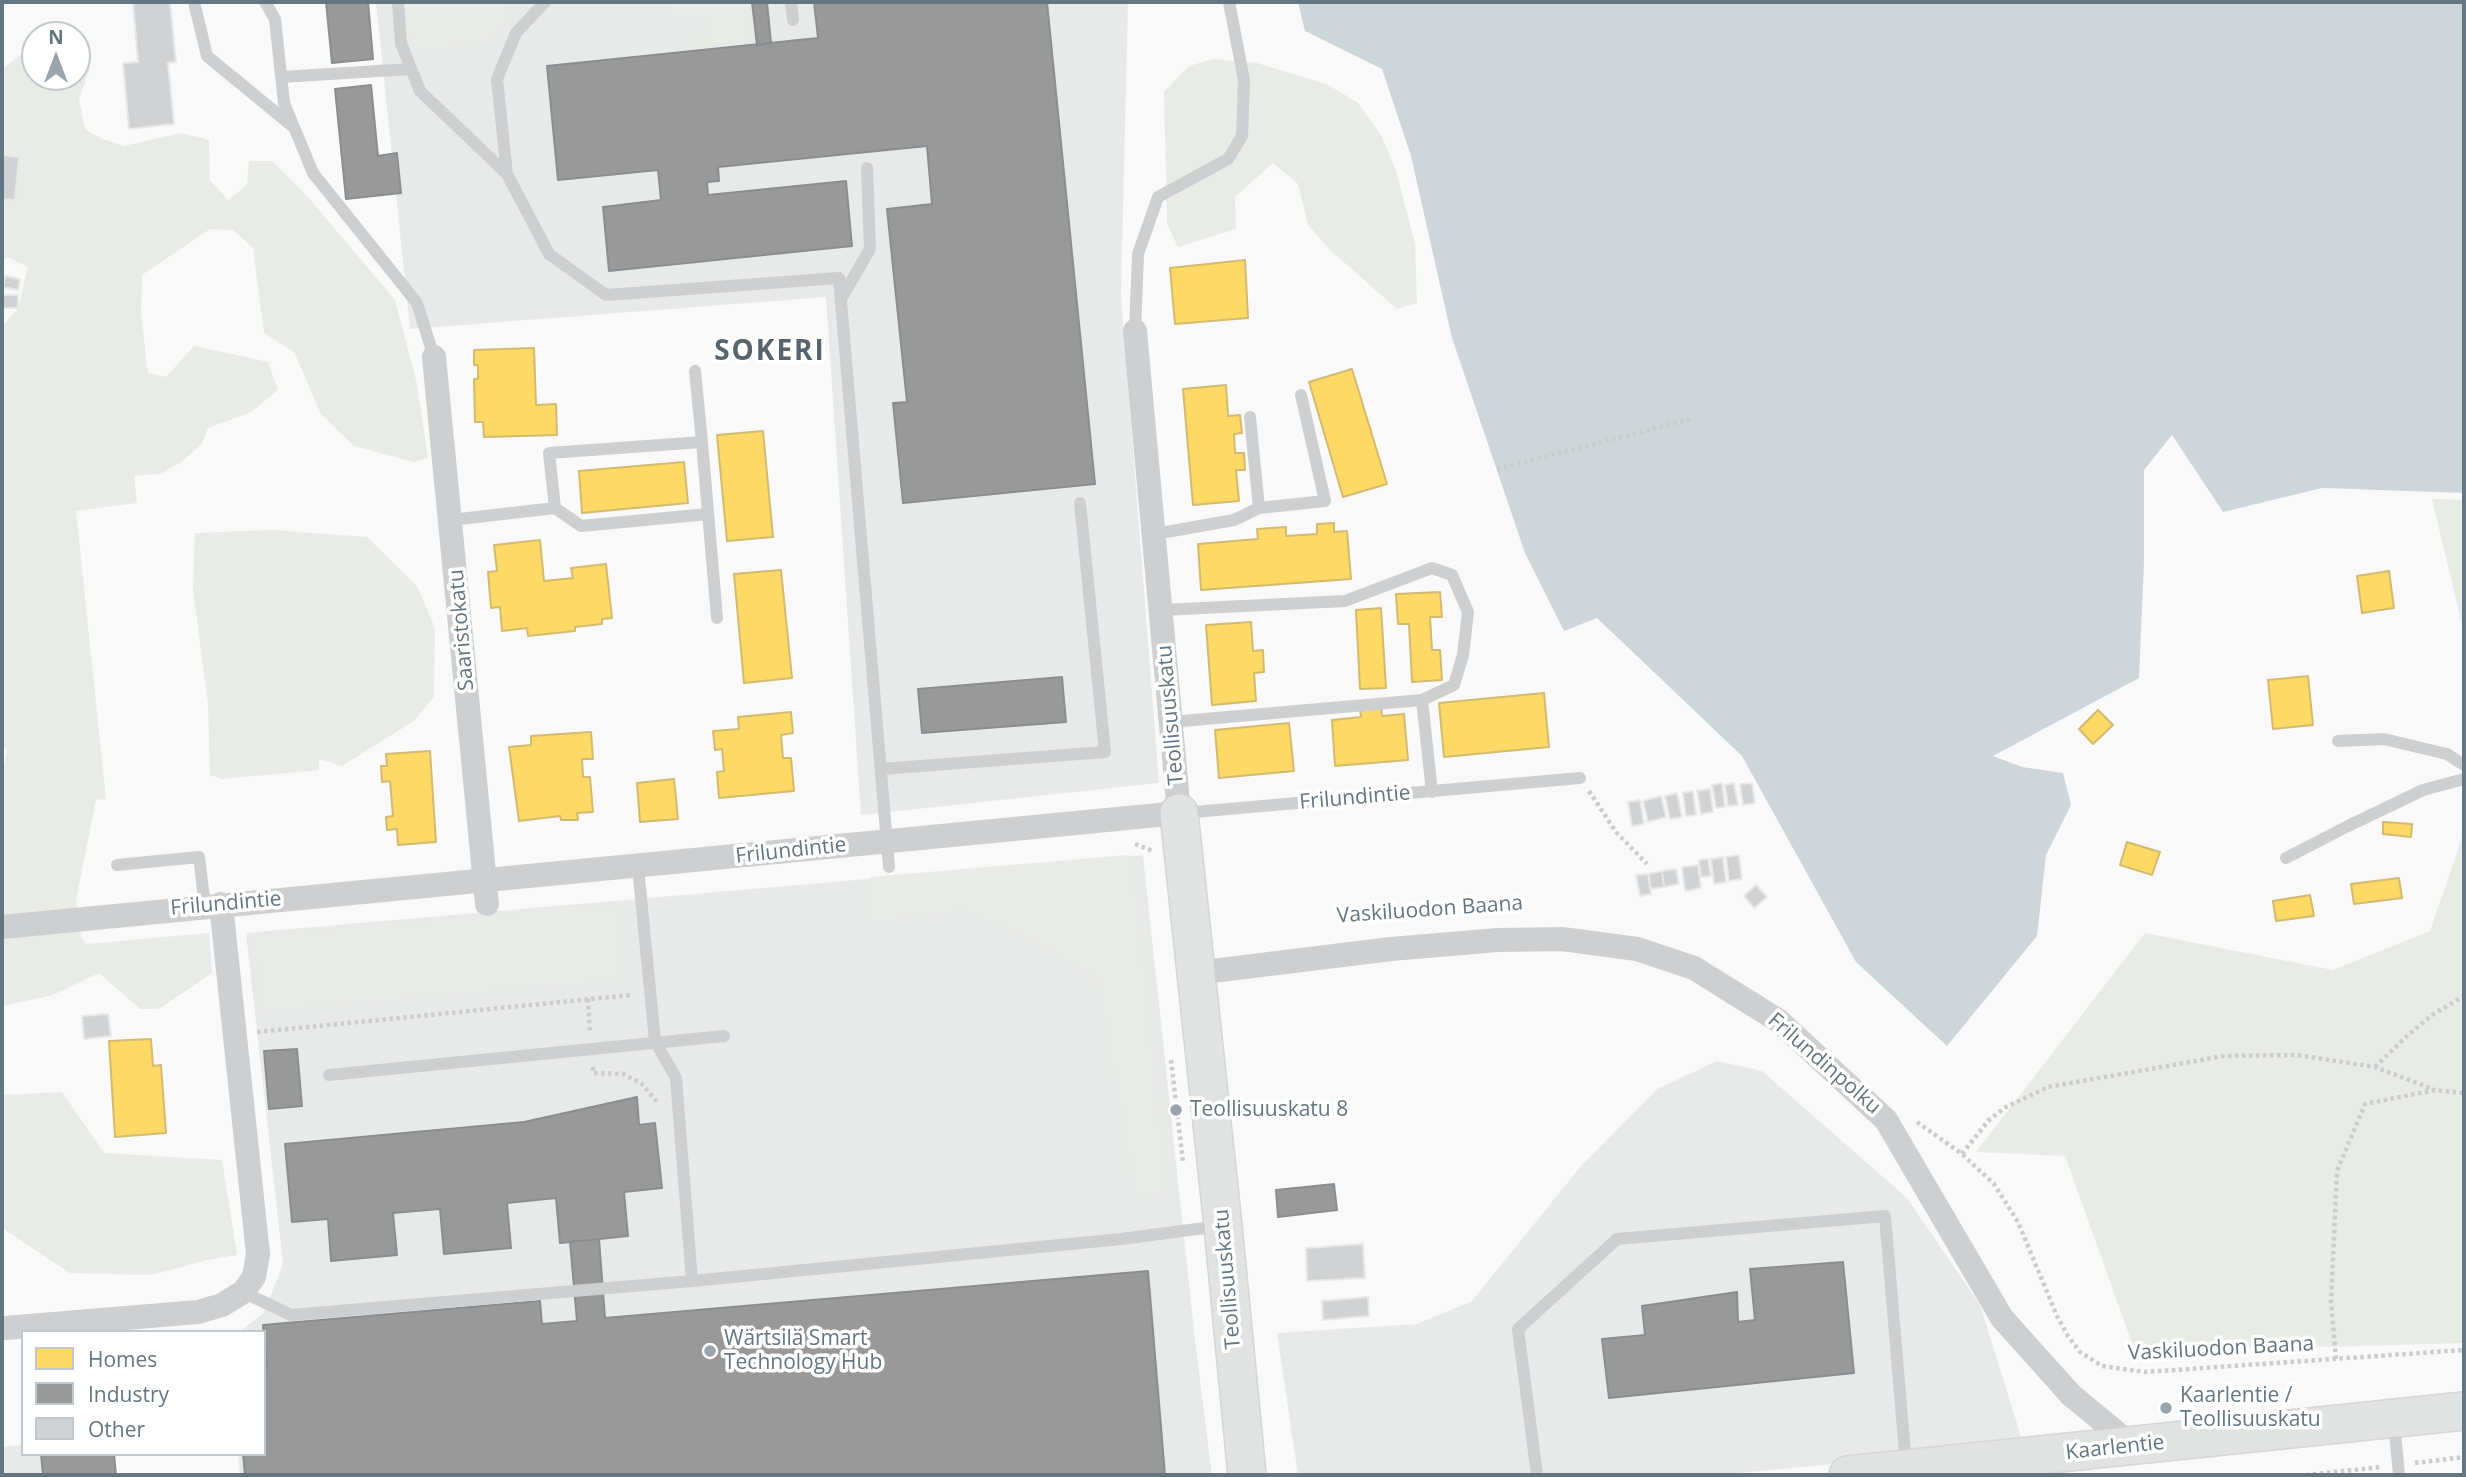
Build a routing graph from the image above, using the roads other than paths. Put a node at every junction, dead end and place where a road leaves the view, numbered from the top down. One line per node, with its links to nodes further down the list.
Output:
1 (194, 2): 10 (lane)
2 (265, 2): 9 (lane)
3 (398, 2): 8 (lane)
4 (545, 2): 12 (lane)
5 (790, 2): 7 (lane)
6 (1229, 2): 14 (lane, Teollisuuskatu)
7 (793, 20)
8 (411, 69): 9 (lane); 12 (lane)
9 (281, 77): 10 (lane)
10 (294, 128): 15 (lane)
11 (867, 168): 13 (lane)
12 (507, 174): 13 (lane)
13 (841, 299): 32 (lane)
14 (1135, 331): 25 (street, Teollisuuskatu)
15 (434, 357): 24 (street, Saaristokatu)
16 (695, 371): 19 (lane)
17 (1301, 396): 22 (lane)
18 (1250, 417): 22 (lane)
19 (702, 442): 21 (lane); 23 (lane)
20 (1080, 503): 32 (lane)
21 (555, 508): 23 (lane); 24 (lane)
22 (1259, 508): 25 (lane)
23 (708, 514): 27 (lane)
24 (451, 520): 42 (street, Saaristokatu)
25 (1155, 534): 26 (street, Teollisuuskatu)
26 (1162, 610): 28 (lane); 29 (street, Teollisuuskatu)
27 (717, 618)
28 (1422, 700): 29 (lane); 35 (lane)
29 (1171, 722): 36 (street, Teollisuuskatu)
30 (2338, 741): 31 (lane)
31 (2464, 765)
32 (881, 769): 37 (lane)
33 (1580, 778): 35 (lane, Frilundintie)
34 (2464, 779): 38 (lane)
35 (1432, 792): 36 (lane, Frilundintie)
36 (1179, 813): 37 (street, Frilundintie); 45 (street, Teollisuuskatu)
37 (886, 841): 40 (street, Frilundintie); 41 (lane)
38 (2286, 858)
39 (117, 865): 43 (lane)
40 (638, 867): 42 (street, Frilundintie); 47 (lane)
41 (889, 867)
42 (486, 893): 43 (street, Frilundintie)
43 (213, 905): 44 (street, Frilundintie); 51 (street)
44 (2, 927)
45 (1196, 973): 49 (street, Teollisuuskatu); 55 (street, Frilundinpolku)
46 (724, 1036): 47 (lane)
47 (655, 1041): 48 (lane); 50 (lane)
48 (329, 1075)
49 (1223, 1226): 50 (lane); 57 (street, Teollisuuskatu)
50 (692, 1281): 51 (lane)
51 (243, 1292): 52 (street)
52 (4, 1328)
53 (2464, 1411): 54 (street, Kaarlentie)
54 (2393, 1418): 55 (street, Kaarlentie); 60 (lane)
55 (2134, 1447): 56 (street, Kaarlentie)
56 (1906, 1469): 58 (lane); 59 (street, Kaarlentie)
57 (1247, 1475)
58 (1537, 1475)
59 (1849, 1475)
60 (2399, 1475)

